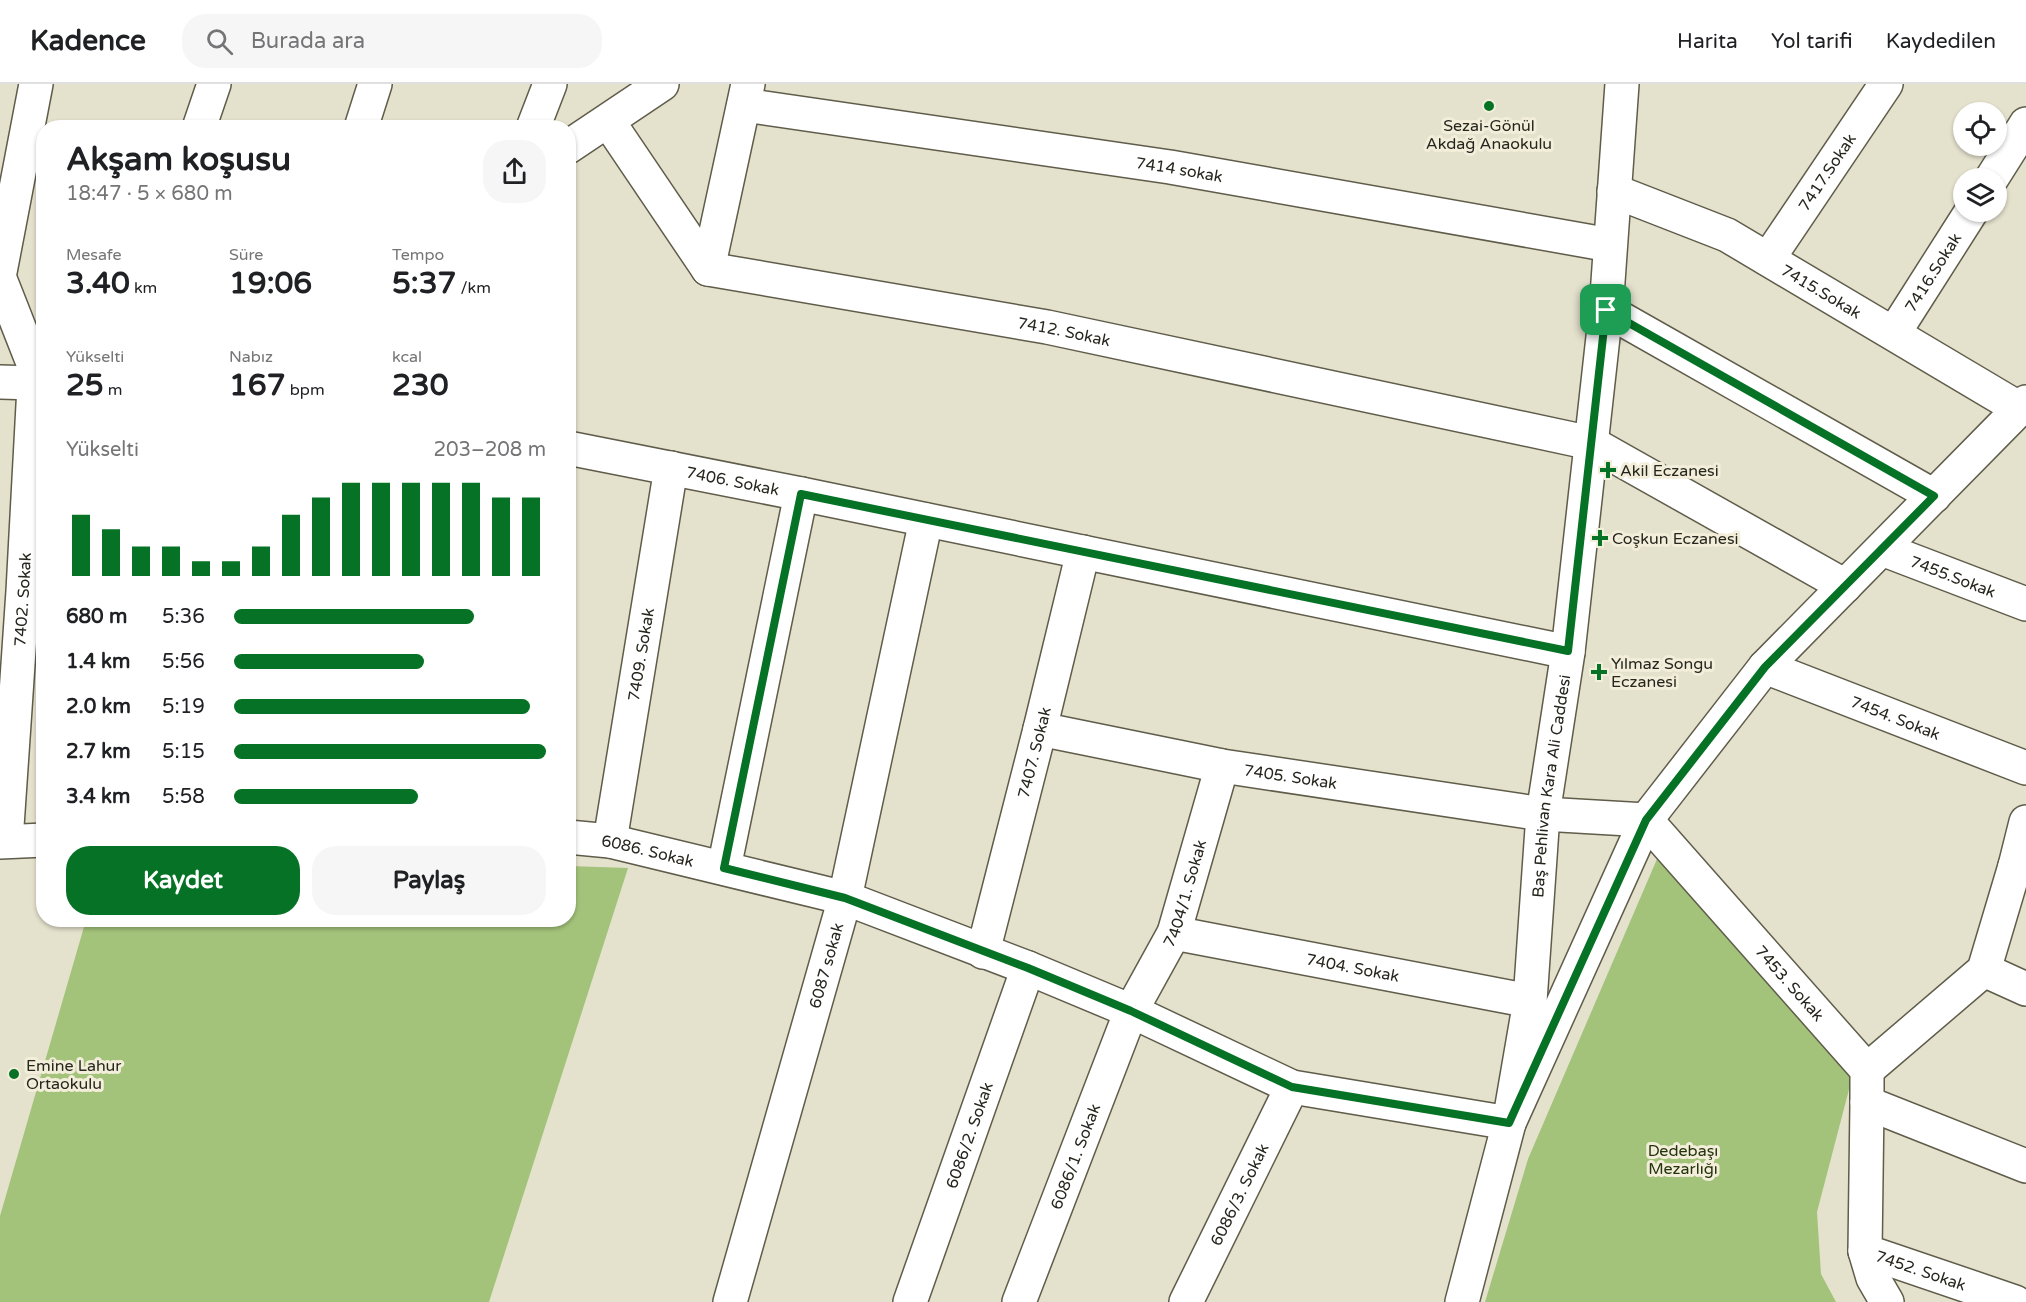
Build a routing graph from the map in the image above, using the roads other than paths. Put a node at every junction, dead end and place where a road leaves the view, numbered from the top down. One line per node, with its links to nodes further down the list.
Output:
1 (36, 84): 17 (street)
2 (214, 84): 9 (street)
3 (375, 84): 10 (street)
4 (550, 84): 11 (street)
5 (662, 84): 12 (street)
6 (1622, 84): 16 (street, Baş Pehlivan Kara Ali Caddesi)
7 (1886, 84): 20 (street, 7417.Sokak)
8 (746, 94): 19 (street, 7414 sokak); 21 (street)
9 (202, 120)
10 (364, 120)
11 (536, 120)
12 (608, 121): 14 (street); 21 (street)
13 (2026, 124): 15 (street)
14 (576, 142)
15 (1998, 168)
16 (1614, 190): 19 (street, Baş Pehlivan Kara Ali Caddesi); 20 (street, 7415.Sokak)
17 (6, 214): 22 (street)
18 (1965, 222): 25 (street, 7416.Sokak)
19 (1610, 245): 24 (street, Baş Pehlivan Kara Ali Caddesi)
20 (1768, 259): 25 (street, 7415.Sokak)
21 (708, 269): 31 (street, 7412. Sokak)
22 (0, 272)
23 (0, 279): 26 (street)
24 (1606, 310): 31 (street, Baş Pehlivan Kara Ali Caddesi); 35 (street)
25 (1894, 333): 30 (street, 7415.Sokak)
26 (36, 367)
27 (36, 373): 28 (street)
28 (0, 382)
29 (36, 389): 40 (street, 7402. Sokak)
30 (2023, 405): 35 (street)
31 (1591, 443): 39 (street, 7412. Sokak); 42 (street, Baş Pehlivan Kara Ali Caddesi)
32 (576, 450): 33 (street, 7406. Sokak)
33 (671, 468): 34 (street, 7406. Sokak); 52 (street, 7409. Sokak)
34 (801, 494): 36 (street, 7406. Sokak); 54 (street)
35 (1934, 496): 37 (street)
36 (926, 520): 38 (street, 7406. Sokak); 56 (street, 6087 sokak)
37 (1882, 549): 39 (street); 41 (street, 7455.Sokak)
38 (1083, 552): 42 (street, 7406. Sokak); 44 (street, 7407. Sokak)
39 (1845, 586): 43 (street)
40 (12, 591): 53 (street, 7402. Sokak)
41 (2026, 604)
42 (1568, 651): 47 (street, Baş Pehlivan Kara Ali Caddesi)
43 (1765, 667): 46 (street, 7454. Sokak); 48 (street)
44 (1040, 729): 45 (street, 7405. Sokak); 58 (street, 7407. Sokak)
45 (1222, 766): 47 (street, 7405. Sokak); 57 (street, 7404/1. Sokak)
46 (2026, 768)
47 (1543, 814): 48 (street); 62 (street, Baş Pehlivan Kara Ali Caddesi)
48 (1646, 820): 64 (street, 7453. Sokak); 67 (street)
49 (2026, 822): 55 (street)
50 (576, 838): 52 (street, 6086. Sokak)
51 (36, 840): 53 (street)
52 (610, 841): 54 (street, 6086. Sokak)
53 (3, 842)
54 (724, 868): 56 (street, 6086. Sokak)
55 (2020, 868): 60 (street)
56 (845, 898): 58 (street, 6086. Sokak); 70 (street, 6087 sokak)
57 (1174, 933): 62 (street, 7404. Sokak); 63 (street, 7404/1. Sokak)
58 (982, 952): 59 (street, 6086. Sokak)
59 (1028, 968): 63 (street, 6086. Sokak); 71 (street, 6086/2. Sokak)
60 (1984, 970): 61 (street); 64 (street)
61 (2026, 989)
62 (1530, 1001): 67 (street, Baş Pehlivan Kara Ali Caddesi)
63 (1131, 1011): 65 (street, 6086. Sokak); 72 (street, 6086/1. Sokak)
64 (1867, 1070): 66 (street)
65 (1292, 1087): 67 (street, 6086. Sokak); 73 (street, 6086/3. Sokak)
66 (1867, 1103): 68 (street); 69 (street, 7452. Sokak)
67 (1509, 1123): 74 (street, Baş Pehlivan Kara Ali Caddesi)
68 (2026, 1166)
69 (1865, 1251): 75 (street); 76 (street, 7452. Sokak)
70 (730, 1302)
71 (910, 1302)
72 (1019, 1302)
73 (1186, 1302)
74 (1462, 1302)
75 (1887, 1302)
76 (2015, 1302)

